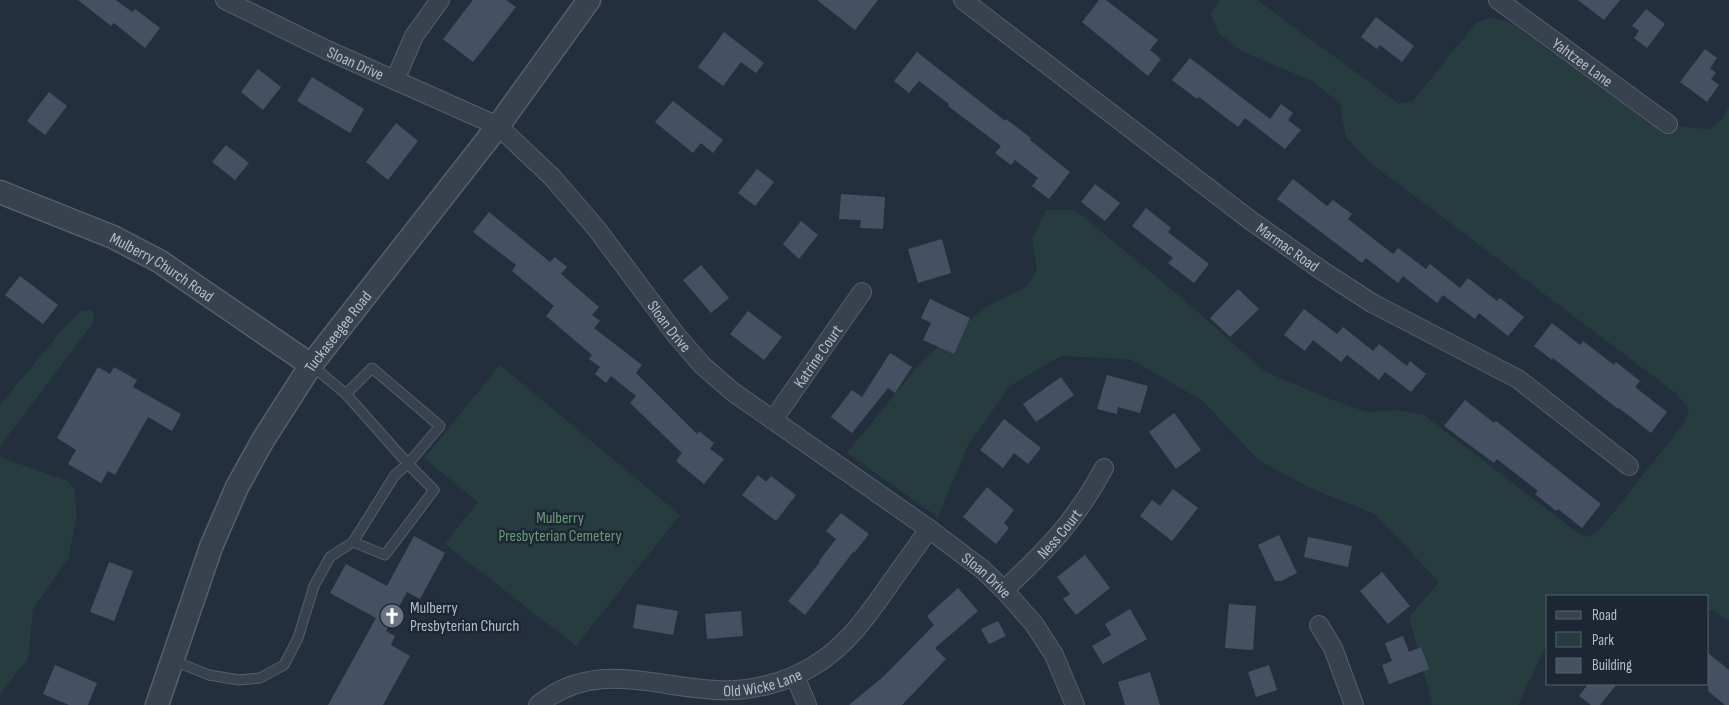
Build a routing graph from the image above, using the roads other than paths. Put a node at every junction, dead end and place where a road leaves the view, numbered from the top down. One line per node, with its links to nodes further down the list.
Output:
1 (227, 0): 6 (street, Sloan Drive)
2 (440, 0): 6 (street)
3 (589, 0): 8 (street, Tuckaseegee Road)
4 (963, 0): 15 (street, Marmac Road)
5 (1498, 0): 7 (street, Yahtzee Lane)
6 (395, 80): 8 (street, Sloan Drive)
7 (1668, 124)
8 (498, 126): 11 (street, Tuckaseegee Road); 13 (street, Sloan Drive)
9 (0, 192): 11 (street, Mulberry Church Road)
10 (862, 292): 13 (street, Katrine Court)
11 (311, 364): 12 (lane); 21 (street, Tuckaseegee Road)
12 (346, 394): 14 (lane); 14 (lane)
13 (773, 420): 17 (street, Sloan Drive)
14 (408, 464): 18 (lane); 18 (lane)
15 (1629, 466)
16 (1104, 468): 19 (street, Ness Court)
17 (928, 529): 19 (street, Sloan Drive); 22 (street, Old Wicke Lane)
18 (353, 542): 21 (lane)
19 (1004, 590): 26 (street, Sloan Drive)
20 (1318, 625): 27 (street)
21 (172, 660): 23 (street, Tuckaseegee Road)
22 (795, 676): 24 (street, Old Wicke Lane); 25 (street)
23 (157, 705)
24 (538, 705)
25 (807, 705)
26 (1075, 705)
27 (1354, 705)

